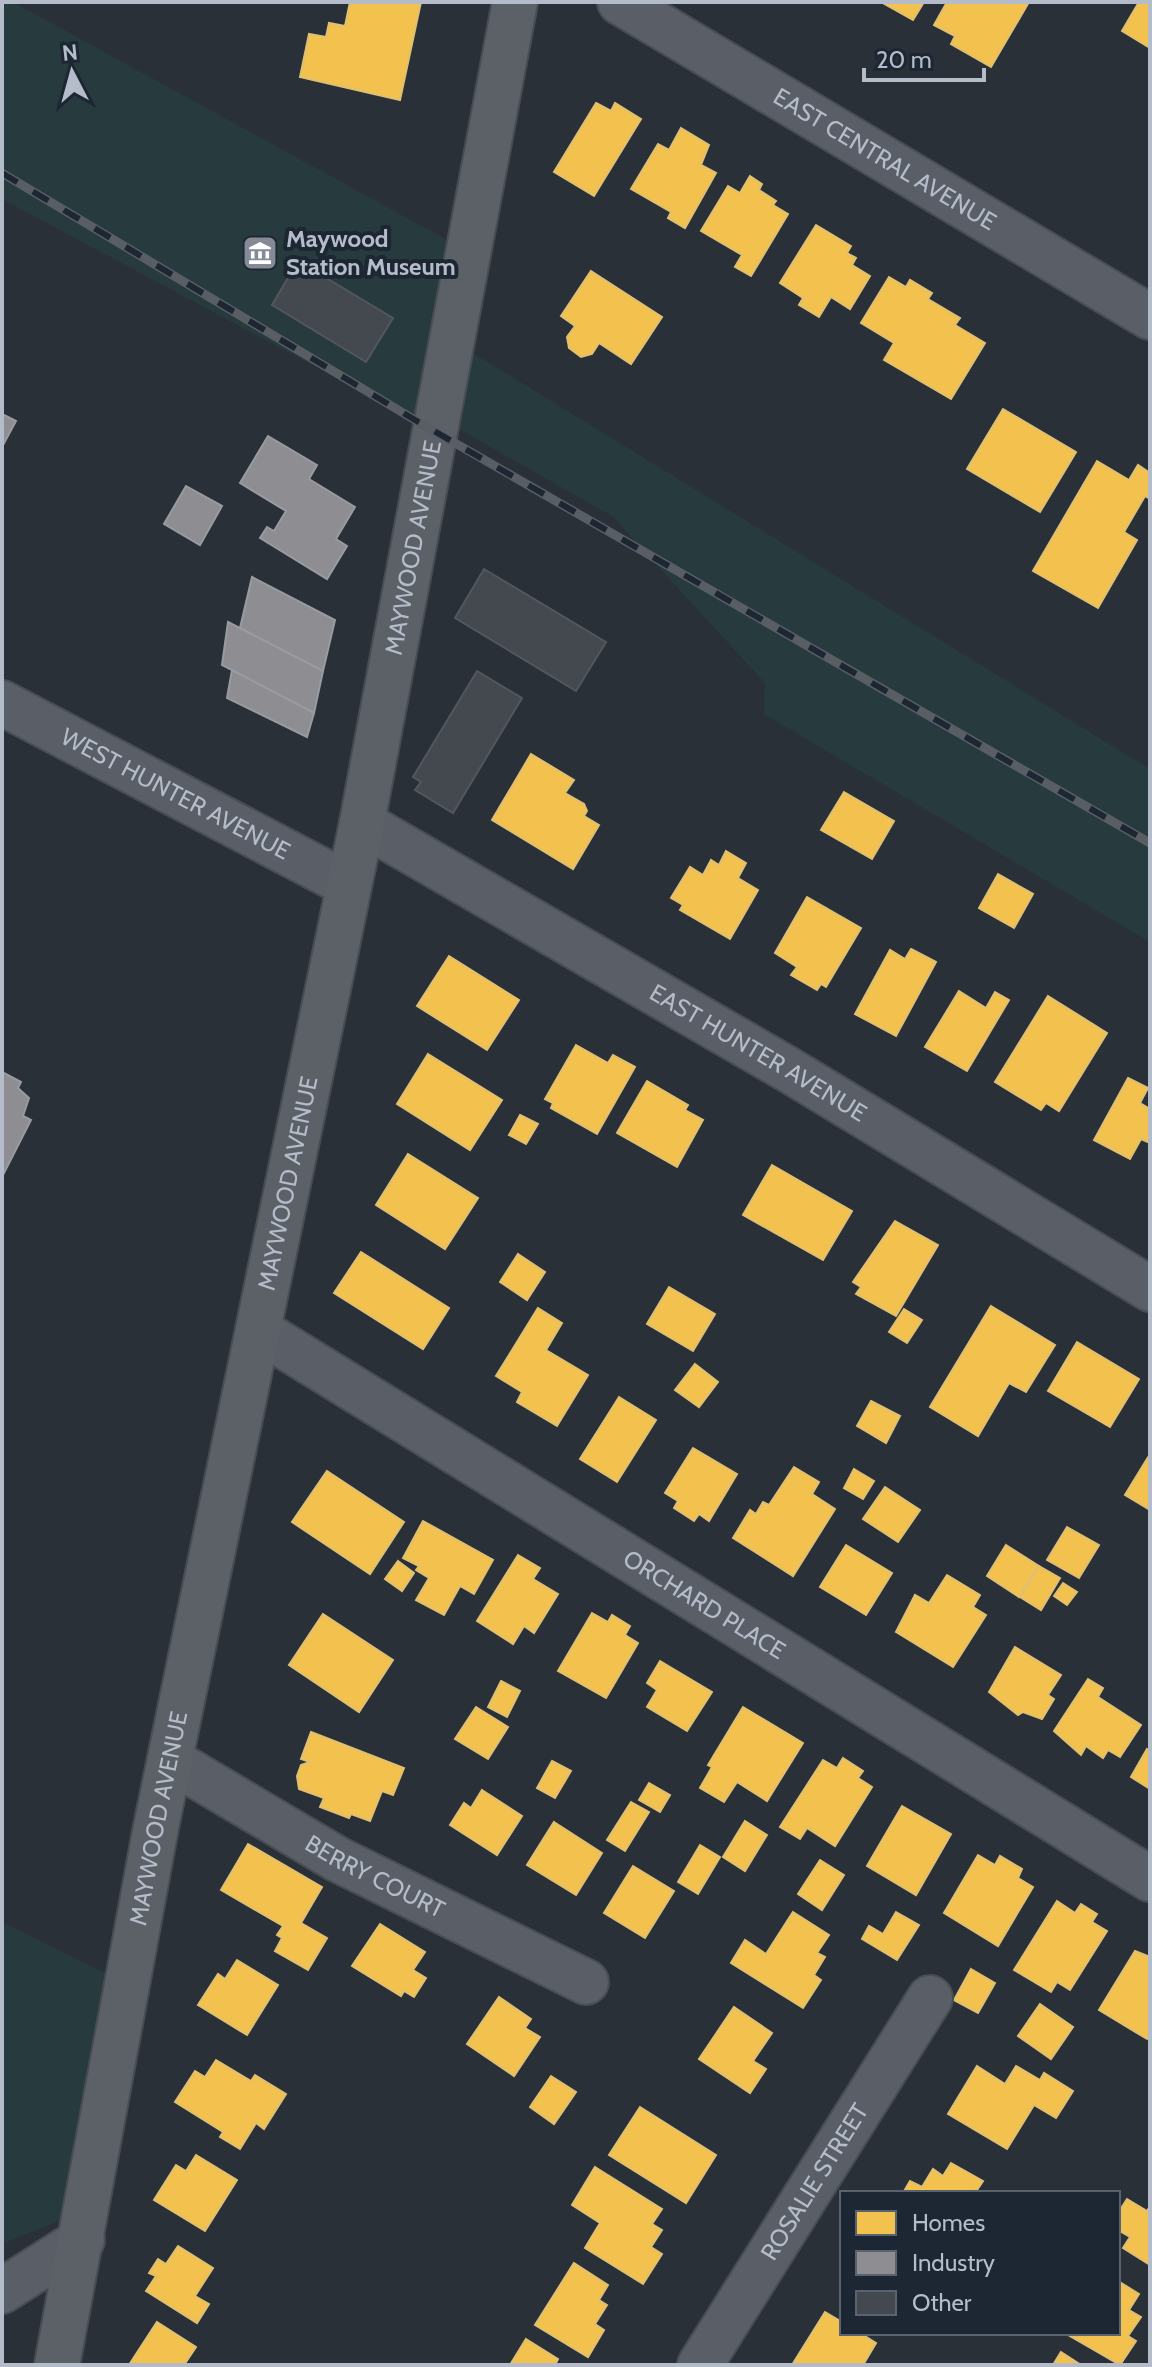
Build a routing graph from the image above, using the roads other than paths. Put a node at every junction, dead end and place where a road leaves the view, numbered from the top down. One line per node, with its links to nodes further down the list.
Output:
1 (515, 2): 5 (main road, MAYWOOD AVENUE)
2 (620, 2): 3 (street, EAST CENTRAL AVENUE)
3 (1150, 317)
4 (2, 703): 6 (street, WEST HUNTER AVENUE)
5 (362, 823): 6 (main road, MAYWOOD AVENUE); 7 (street, EAST HUNTER AVENUE)
6 (349, 885): 8 (main road, MAYWOOD AVENUE)
7 (1150, 1289)
8 (258, 1330): 9 (main road, MAYWOOD AVENUE); 10 (street, ORCHARD PLACE)
9 (170, 1760): 11 (street, BERRY COURT); 13 (main road, MAYWOOD AVENUE)
10 (1150, 1879)
11 (586, 1982)
12 (930, 1998): 16 (street, ROSALIE STREET)
13 (82, 2240): 14 (street); 15 (main road, MAYWOOD AVENUE)
14 (2, 2291)
15 (57, 2365)
16 (700, 2365)

